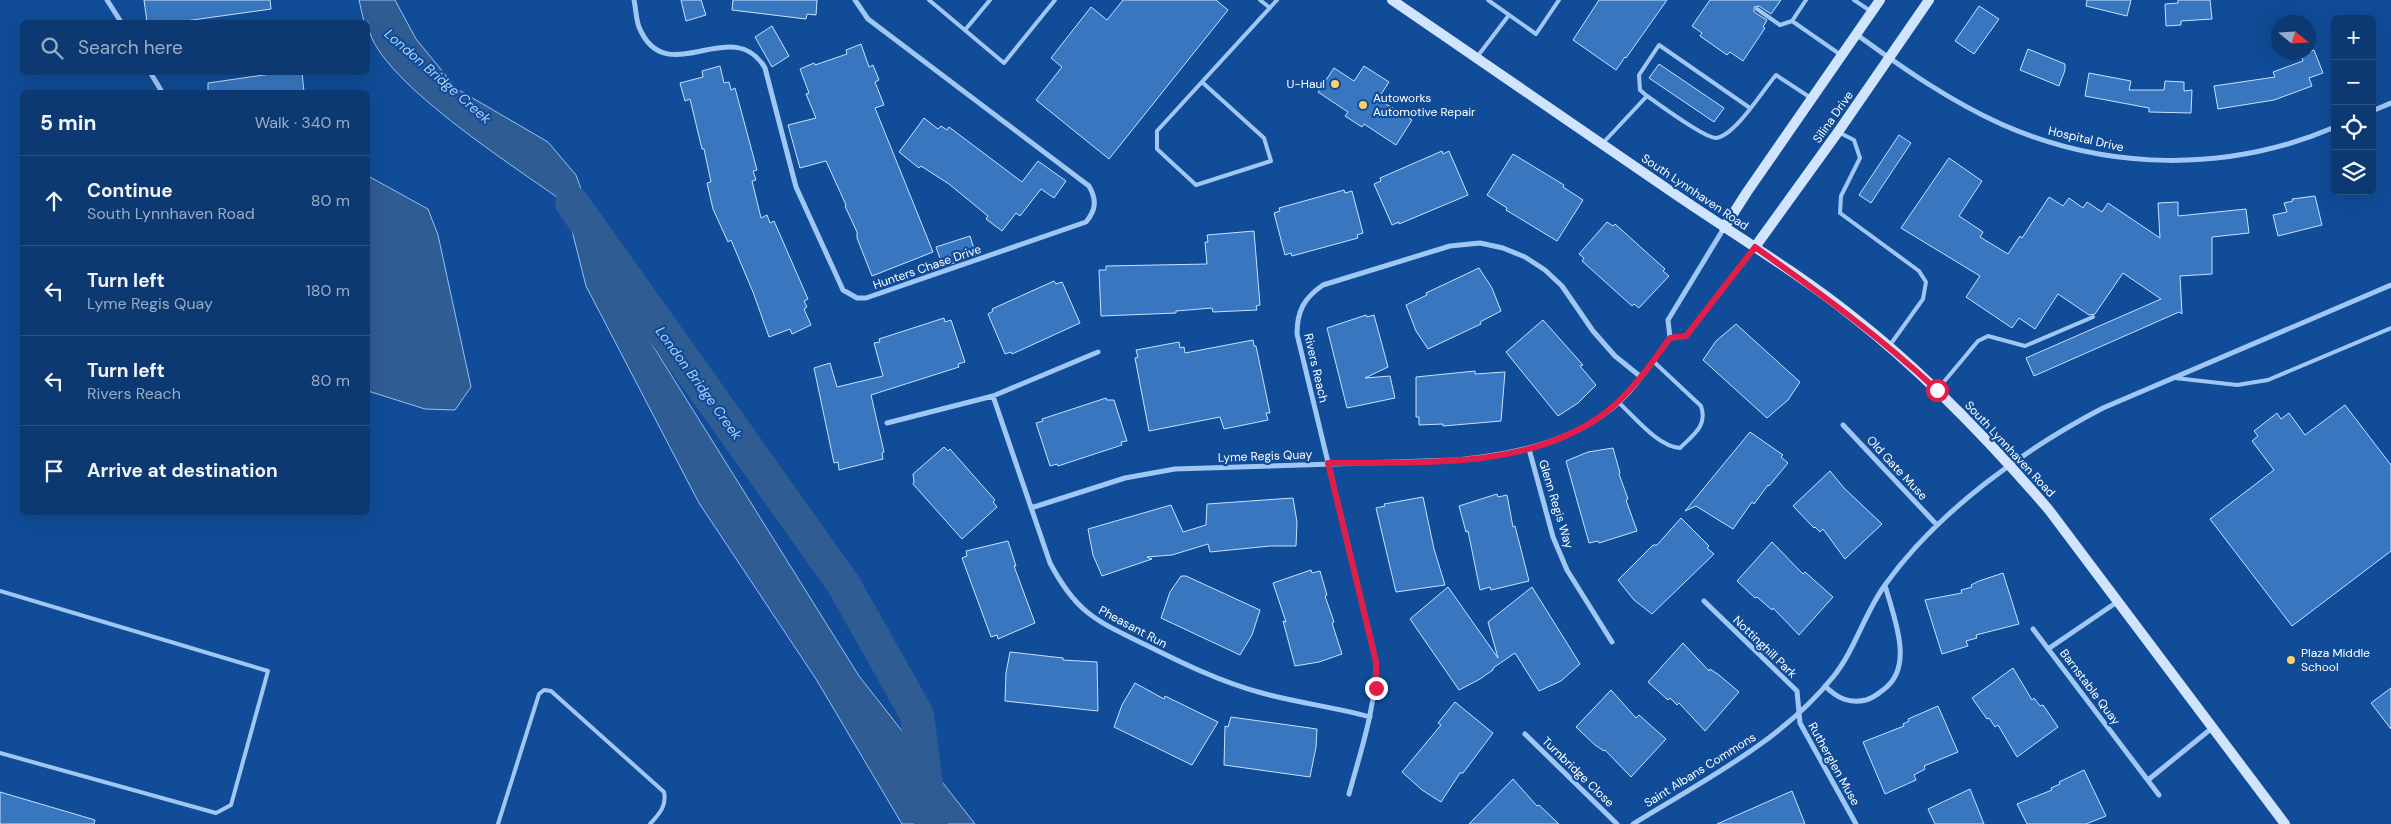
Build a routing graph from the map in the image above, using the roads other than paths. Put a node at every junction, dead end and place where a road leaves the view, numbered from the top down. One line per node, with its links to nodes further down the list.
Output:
1 (107, 0): 20 (street)
2 (634, 0): 3 (street, Hunters Chase Drive)
3 (855, 0)
4 (929, 0): 22 (lane)
5 (990, 0): 22 (lane)
6 (1055, 0): 22 (lane)
7 (1260, 0): 16 (lane)
8 (1277, 0): 16 (lane)
9 (1392, 0): 25 (street, South Lynnhaven Road)
10 (1488, 0): 19 (lane)
11 (1559, 0): 19 (lane)
12 (1806, 0): 21 (lane)
13 (1854, 0): 18 (lane)
14 (1880, 0): 18 (street)
15 (1929, 0): 26 (street, Silina Drive)
16 (1270, 8): 28 (lane)
17 (1757, 9): 21 (lane)
18 (1872, 12): 23 (street)
19 (1509, 15): 25 (lane)
20 (119, 20)
21 (1792, 21): 24 (lane)
22 (965, 30)
23 (1856, 34): 24 (street); 26 (street, Hospital Drive)
24 (1841, 56): 31 (street)
25 (1477, 58): 37 (street, South Lynnhaven Road)
26 (1890, 58): 35 (street, Hospital Drive); 36 (street, Silina Drive)
27 (152, 75): 29 (street)
28 (1202, 82): 28 (lane)
29 (161, 90)
30 (1647, 96): 33 (lane); 33 (lane); 37 (lane)
31 (1812, 99): 33 (lane); 38 (street)
32 (2391, 103): 34 (street)
33 (1750, 108)
34 (2376, 109)
35 (2331, 129)
36 (1838, 132): 39 (street, Silina Drive); 44 (lane)
37 (1602, 144): 38 (street, South Lynnhaven Road)
38 (1724, 228): 39 (street, South Lynnhaven Road); 43 (street)
39 (1755, 247): 43 (street); 44 (street, South Lynnhaven Road)
40 (2391, 285): 48 (street, Saint Albans Commons)
41 (2093, 317): 49 (lane)
42 (2391, 328): 48 (lane)
43 (1670, 338): 46 (street, Lyme Regis Quay)
44 (1889, 346): 49 (street, South Lynnhaven Road)
45 (1098, 352): 50 (street)
46 (1653, 361): 47 (street, Lyme Regis Quay); 51 (lane)
47 (1641, 377): 51 (street, Lyme Regis Quay); 55 (street, Rivers Reach)
48 (2172, 378): 56 (street, Saint Albans Commons)
49 (1937, 390): 56 (street, South Lynnhaven Road)
50 (993, 396): 52 (street); 57 (street, Pheasant Run)
51 (1618, 402): 54 (street, Lyme Regis Quay)
52 (888, 424)
53 (1843, 425): 58 (street, Old Gate Muse)
54 (1528, 449): 55 (street, Lyme Regis Quay); 64 (street, Glenn Regis Way)
55 (1328, 463): 57 (street, Lyme Regis Quay); 68 (street, Rivers Reach)
56 (2011, 466): 58 (street, Saint Albans Commons); 62 (street, South Lynnhaven Road)
57 (1031, 508): 68 (street, Pheasant Run)
58 (1937, 525): 59 (street, Saint Albans Commons)
59 (1885, 585): 66 (street, Saint Albans Commons); 66 (street)
60 (0, 592): 71 (lane)
61 (1704, 601): 67 (street, Nottinghill Park)
62 (2117, 602): 65 (street, Barnstable Quay); 69 (street, South Lynnhaven Road)
63 (2033, 629): 65 (street)
64 (1612, 642)
65 (2048, 649): 72 (street, Barnstable Quay)
66 (1825, 686): 67 (street, Saint Albans Commons)
67 (1798, 712): 78 (street, Saint Albans Commons); 79 (street, Rutherglen Muse)
68 (1370, 717): 73 (street, Rivers Reach)
69 (2212, 728): 72 (street); 80 (street, South Lynnhaven Road)
70 (1525, 734): 77 (street, Turnbridge Close)
71 (0, 752)
72 (2148, 780): 74 (street, Barnstable Quay)
73 (1349, 794)
74 (2159, 795)
75 (498, 824): 76 (lane)
76 (650, 824)
77 (1617, 824)
78 (1633, 824)
79 (1856, 824)
80 (2285, 824)

